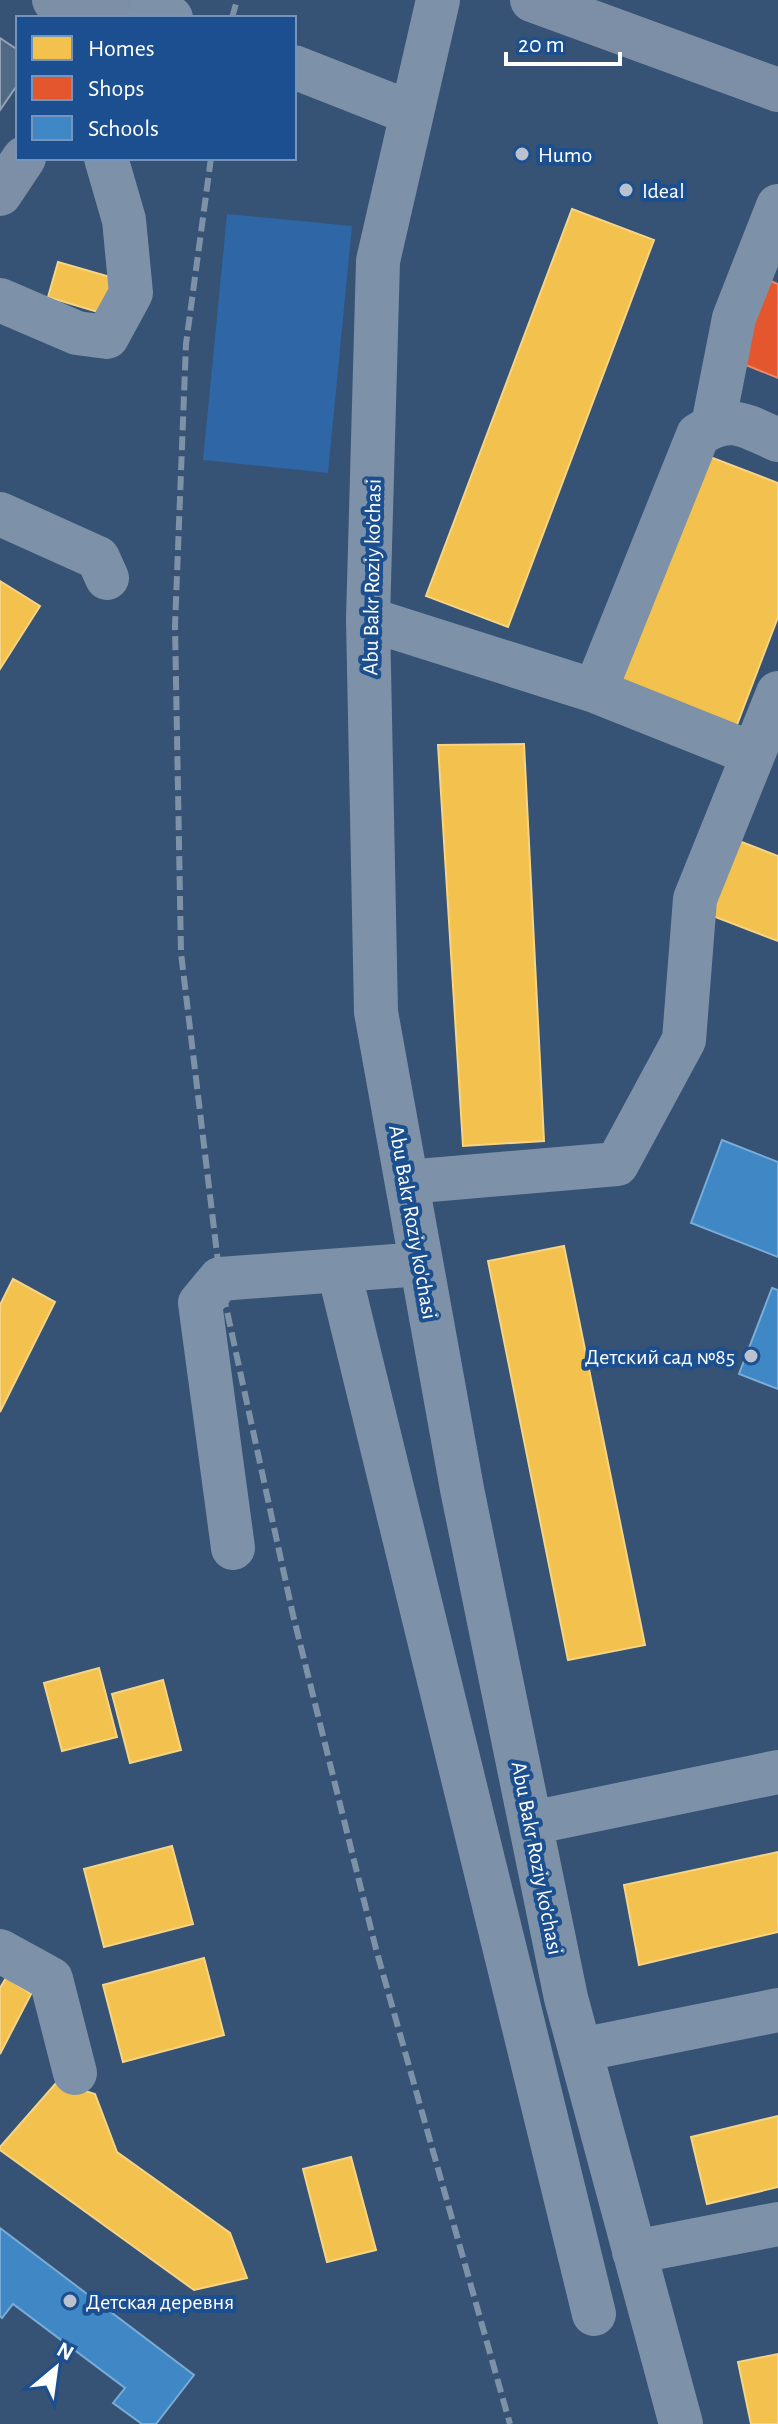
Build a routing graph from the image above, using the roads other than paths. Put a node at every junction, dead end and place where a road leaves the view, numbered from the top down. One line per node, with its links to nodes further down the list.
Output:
1 (54, 0): 5 (main road)
2 (130, 0): 6 (street)
3 (438, 0): 9 (street, Abu Bakr Roziy ko'chasi)
4 (532, 0): 8 (main road)
5 (68, 16)
6 (166, 16)
7 (296, 68): 9 (street)
8 (778, 90)
9 (411, 113): 19 (street, Abu Bakr Roziy ko'chasi)
10 (23, 160): 12 (main road)
11 (107, 160): 14 (street)
12 (0, 194)
13 (778, 206): 15 (street)
14 (0, 300)
15 (713, 425): 16 (street); 20 (street)
16 (778, 440)
17 (0, 514): 18 (street)
18 (107, 578)
19 (368, 619): 20 (street); 23 (street, Abu Bakr Roziy ko'chasi)
20 (595, 691): 22 (street)
21 (777, 700): 22 (street)
22 (753, 754): 23 (street)
23 (407, 1182): 24 (street, Abu Bakr Roziy ko'chasi)
24 (421, 1264): 25 (street); 28 (street, Abu Bakr Roziy ko'chasi)
25 (339, 1271): 26 (street); 35 (street)
26 (233, 1548)
27 (778, 1772): 28 (street)
28 (531, 1823): 31 (street, Abu Bakr Roziy ko'chasi)
29 (0, 1951): 32 (street)
30 (778, 2010): 31 (street)
31 (580, 2050): 34 (street, Abu Bakr Roziy ko'chasi)
32 (75, 2073)
33 (778, 2224): 34 (street)
34 (634, 2252): 36 (street, Abu Bakr Roziy ko'chasi)
35 (594, 2314)
36 (681, 2424)

